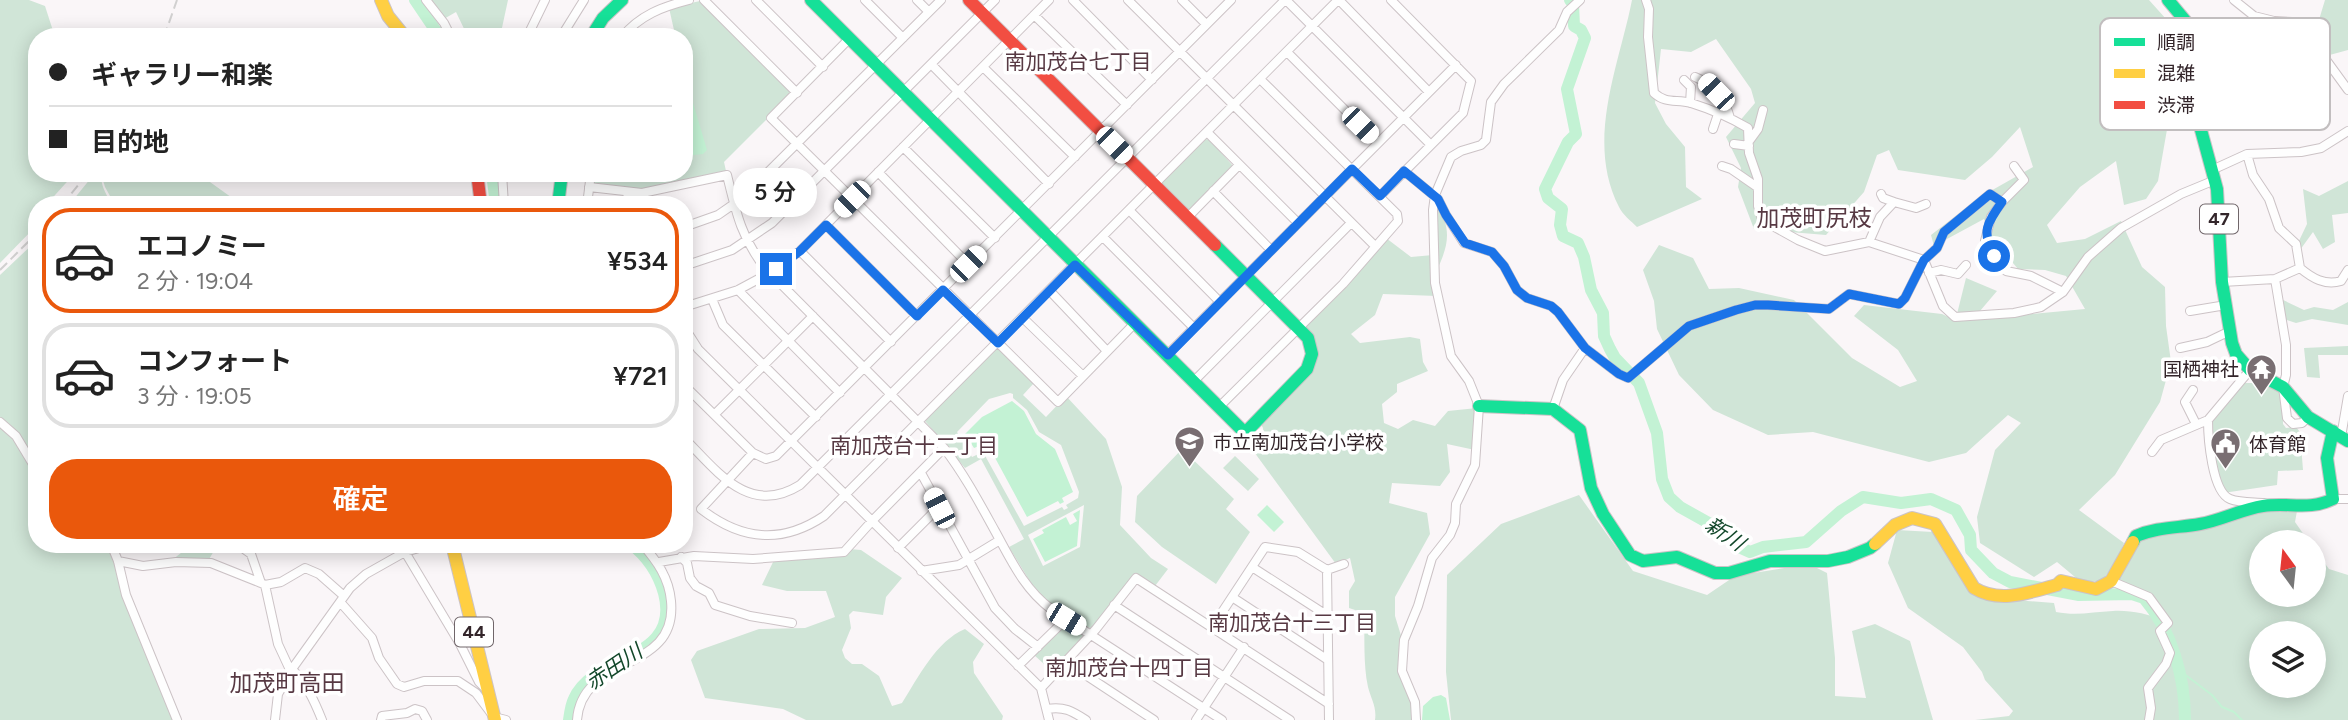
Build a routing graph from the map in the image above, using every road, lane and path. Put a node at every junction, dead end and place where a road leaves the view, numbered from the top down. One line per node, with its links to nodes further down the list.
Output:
1 (381, 0): 35 (street)
2 (426, 0): 36 (street)
3 (545, 0): 37 (street)
4 (584, 0): 38 (street)
5 (622, 0): 39 (street)
6 (631, 0): 40 (street)
7 (689, 0): 41 (street)
8 (704, 0): 62 (street)
9 (756, 0): 51 (street)
10 (811, 0): 43 (street)
11 (865, 0): 42 (street)
12 (917, 0): 28 (street)
13 (941, 0): 28 (street)
14 (969, 0): 29 (street)
15 (995, 0): 29 (street)
16 (1049, 0): 30 (street)
17 (1073, 0): 56 (street)
18 (1128, 0): 45 (street)
19 (1182, 0): 33 (street)
20 (1231, 0): 33 (street)
21 (1286, 0): 34 (street); 54 (street)
22 (1339, 0): 34 (street); 61 (street)
23 (1391, 0): 49 (street)
24 (1646, 0): 63 (street)
25 (2168, 0): 31 (street, 47)
26 (2234, 0): 32 (street)
27 (1579, 2): 101 (street)
28 (929, 12): 42 (street)
29 (982, 13): 44 (street); 47 (street)
30 (1034, 15): 44 (street); 64 (street)
31 (2183, 18)
32 (2262, 18)
33 (1206, 24): 45 (street)
34 (1312, 26): 46 (street); 68 (street)
35 (398, 28)
36 (446, 28)
37 (531, 28)
38 (567, 28)
39 (597, 28)
40 (603, 28)
41 (632, 28)
42 (903, 38): 50 (street)
43 (849, 39): 50 (street); 51 (street)
44 (1010, 40): 52 (street); 73 (street)
45 (1180, 52): 54 (street); 56 (street)
46 (1287, 52): 55 (street); 76 (street)
47 (931, 64): 59 (street); 60 (street)
48 (2330, 64): 58 (street)
49 (1456, 65): 61 (street); 80 (street)
50 (876, 66): 60 (street); 77 (street)
51 (823, 67): 62 (street)
52 (983, 67): 59 (street); 83 (street)
53 (1695, 77): 69 (street)
54 (1207, 78): 65 (street); 84 (street)
55 (1260, 79): 65 (street); 88 (street)
56 (1152, 80): 64 (street)
57 (1684, 80): 63 (street)
58 (2348, 89)
59 (958, 91): 70 (street); 94 (street)
60 (902, 92): 70 (street); 90 (street)
61 (1429, 92): 68 (street)
62 (797, 93): 77 (street)
63 (1690, 103): 67 (street)
64 (1127, 105): 73 (street)
65 (1234, 105): 75 (street); 104 (street)
66 (1763, 110): 79 (street)
67 (1718, 114): 69 (street); 71 (street)
68 (1404, 117): 76 (street); 80 (street)
69 (1730, 118): 79 (street)
70 (930, 120): 81 (street); 111 (street)
71 (1713, 129)
72 (2201, 130): 92 (street, 47)
73 (1101, 131): 83 (street); 84 (street)
74 (2348, 131): 82 (street)
75 (1207, 132): 85 (street); 95 (street)
76 (1378, 143): 88 (street)
77 (797, 144): 90 (street); 110 (street)
78 (1734, 144): 79 (street)
79 (1748, 144): 97 (street)
80 (1431, 145): 89 (street)
81 (903, 146): 91 (street); 118 (street)
82 (2247, 154): 92 (street); 132 (street)
83 (1075, 157): 94 (street)
84 (1128, 158): 95 (street); 120 (street)
85 (1239, 165): 98 (street); 114 (street)
86 (1723, 166): 97 (street)
87 (2014, 166): 108 (street)
88 (1352, 169): 104 (street); 105 (street)
89 (1404, 171): 101 (street); 105 (street)
90 (823, 172): 106 (street); 121 (street)
91 (878, 172): 106 (street); 129 (street)
92 (2214, 175): 138 (street, 47); 142 (street)
93 (590, 182): 96 (street)
94 (1049, 184): 111 (street)
95 (1155, 185): 112 (street); 113 (street)
96 (589, 187): 99 (street); 102 (street)
97 (1757, 187): 122 (street)
98 (1213, 191): 113 (street); 124 (street)
99 (628, 193): 103 (street); 110 (street)
100 (1881, 194): 107 (street)
101 (1434, 195): 161 (street); 177 (street)
102 (588, 196)
103 (628, 196)
104 (1325, 196): 114 (street); 115 (street)
105 (1380, 196): 123 (street)
106 (852, 199): 117 (street); 140 (street)
107 (1894, 202): 109 (street); 122 (street)
108 (2002, 202): 126 (street); 142 (street)
109 (1926, 204)
110 (732, 206): 116 (street); 121 (street); 127 (street)
111 (1021, 210): 118 (street); 120 (street)
112 (1130, 211): 119 (street); 144 (street)
113 (1188, 217): 136 (street)
114 (1298, 223): 124 (street)
115 (1352, 223): 123 (street); 145 (street)
116 (693, 224)
117 (826, 225): 125 (street); 150 (street)
118 (995, 237): 129 (street)
119 (1103, 237): 130 (street); 154 (street)
120 (1048, 238): 130 (street); 151 (street)
121 (746, 242): 128 (street); 134 (street)
122 (1869, 242): 126 (street)
123 (1375, 246): 155 (street)
124 (1271, 250): 136 (street)
125 (800, 251): 134 (street); 158 (street)
126 (1924, 260): 135 (street); 161 (street)
127 (693, 261)
128 (693, 261)
129 (968, 264): 140 (street)
130 (1075, 265): 141 (street); 153 (street)
131 (1966, 265): 135 (street)
132 (2300, 268): 133 (street); 137 (street)
133 (2348, 270)
134 (769, 273): 139 (street); 149 (street)
135 (1929, 273): 142 (street)
136 (1245, 276): 144 (street); 145 (street)
137 (2275, 279): 138 (street); 170 (street)
138 (2222, 282): 147 (street, 47)
139 (738, 290): 143 (street); 157 (street)
140 (943, 290): 150 (street); 151 (street)
141 (1050, 291): 152 (street); 163 (street)
142 (2063, 292)
143 (712, 299): 146 (street); 165 (street)
144 (1219, 302): 154 (street)
145 (1272, 303): 155 (street); 169 (street)
146 (693, 304)
147 (2226, 305): 148 (street); 156 (street, 47)
148 (2190, 311)
149 (813, 316): 157 (street); 166 (street)
150 (917, 316): 158 (street)
151 (971, 316): 160 (street); 175 (street)
152 (1023, 318): 160 (street); 168 (street)
153 (1135, 323): 163 (street); 164 (street)
154 (1193, 327): 164 (street)
155 (1299, 328): 178 (street); 178 (street)
156 (2230, 331): 162 (street); 167 (street, 47)
157 (788, 340): 165 (street); 174 (street)
158 (891, 342): 166 (street)
159 (693, 343): 171 (street)
160 (998, 343): 168 (street); 183 (street)
161 (1585, 348): 179 (street)
162 (2180, 348)
163 (1107, 351): 168 (street)
164 (1168, 355): 169 (street)
165 (764, 365): 171 (street); 181 (street)
166 (865, 368): 174 (street); 175 (street)
167 (2250, 370): 170 (street); 182 (street)
168 (1083, 376)
169 (1194, 381): 178 (street)
170 (2283, 387): 186 (street)
171 (739, 390): 180 (street); 187 (street)
172 (2193, 390): 185 (street)
173 (693, 393): 180 (street)
174 (841, 393): 181 (street)
175 (892, 394): 183 (street); 193 (street)
176 (2348, 396): 186 (street)
177 (1479, 406): 179 (street); 254 (street)
178 (1220, 407)
179 (1553, 409): 218 (street)
180 (715, 414): 191 (street)
181 (816, 417): 187 (street)
182 (2208, 420): 185 (street); 199 (street)
183 (919, 421): 189 (street); 196 (street)
184 (0, 422): 192 (street)
185 (2196, 425): 190 (street)
186 (2341, 436): 197 (street)
187 (791, 441): 191 (street); 193 (street)
188 (693, 447): 195 (street)
189 (944, 448): 194 (street); 202 (street)
190 (2152, 452)
191 (753, 453): 195 (street)
192 (28, 456)
193 (818, 468): 195 (street); 196 (street)
194 (920, 473): 200 (street); 201 (street)
195 (727, 481): 196 (street)
196 (846, 496): 201 (street)
197 (2333, 499): 198 (street); 199 (street)
198 (2348, 499)
199 (2273, 505): 218 (street)
200 (939, 508): 203 (street); 211 (street)
201 (872, 521): 203 (street); 210 (street)
202 (1000, 540): 211 (street); 224 (street)
203 (898, 548): 217 (street)
204 (115, 553): 212 (street)
205 (250, 553): 219 (street)
206 (403, 553): 221 (street)
207 (406, 553): 236 (street)
208 (454, 553): 236 (street, 44)
209 (650, 553): 213 (street)
210 (681, 557): 213 (street); 225 (street)
211 (967, 560): 217 (street); 228 (street)
212 (118, 561): 219 (street); 241 (street)
213 (659, 562): 246 (street)
214 (1344, 564): 216 (street)
215 (1252, 567): 216 (street); 220 (street); 223 (street)
216 (1327, 570): 223 (street)
217 (921, 571): 232 (street)
218 (2111, 581): 255 (street)
219 (263, 584): 221 (street); 233 (street)
220 (1232, 597): 226 (street); 230 (street)
221 (342, 599): 233 (street); 240 (street)
222 (1114, 605): 226 (street); 227 (street); 234 (street)
223 (1328, 616): 230 (street)
224 (1066, 619): 227 (street); 228 (street)
225 (792, 623)
226 (1213, 626): 229 (street)
227 (1091, 634): 231 (street); 238 (street)
228 (1038, 647): 232 (street)
229 (1244, 647): 234 (street); 237 (street)
230 (1328, 660): 237 (street)
231 (1066, 662): 235 (street); 249 (street)
232 (1018, 666): 235 (street)
233 (291, 671): 242 (street); 243 (street)
234 (1224, 677): 238 (street); 252 (street)
235 (1041, 688): 239 (street)
236 (487, 690): 240 (street, 44)
237 (1329, 704): 253 (street)
238 (1203, 708): 250 (street); 251 (street)
239 (1047, 709): 247 (street); 248 (street)
240 (496, 719)
241 (177, 720)
242 (275, 720)
243 (322, 720)
244 (381, 720): 245 (street)
245 (428, 720)
246 (578, 720)
247 (1049, 720)
248 (1086, 720)
249 (1154, 720)
250 (1196, 720)
251 (1222, 720)
252 (1290, 720)
253 (1329, 720)
254 (1416, 720)
255 (2149, 720)

